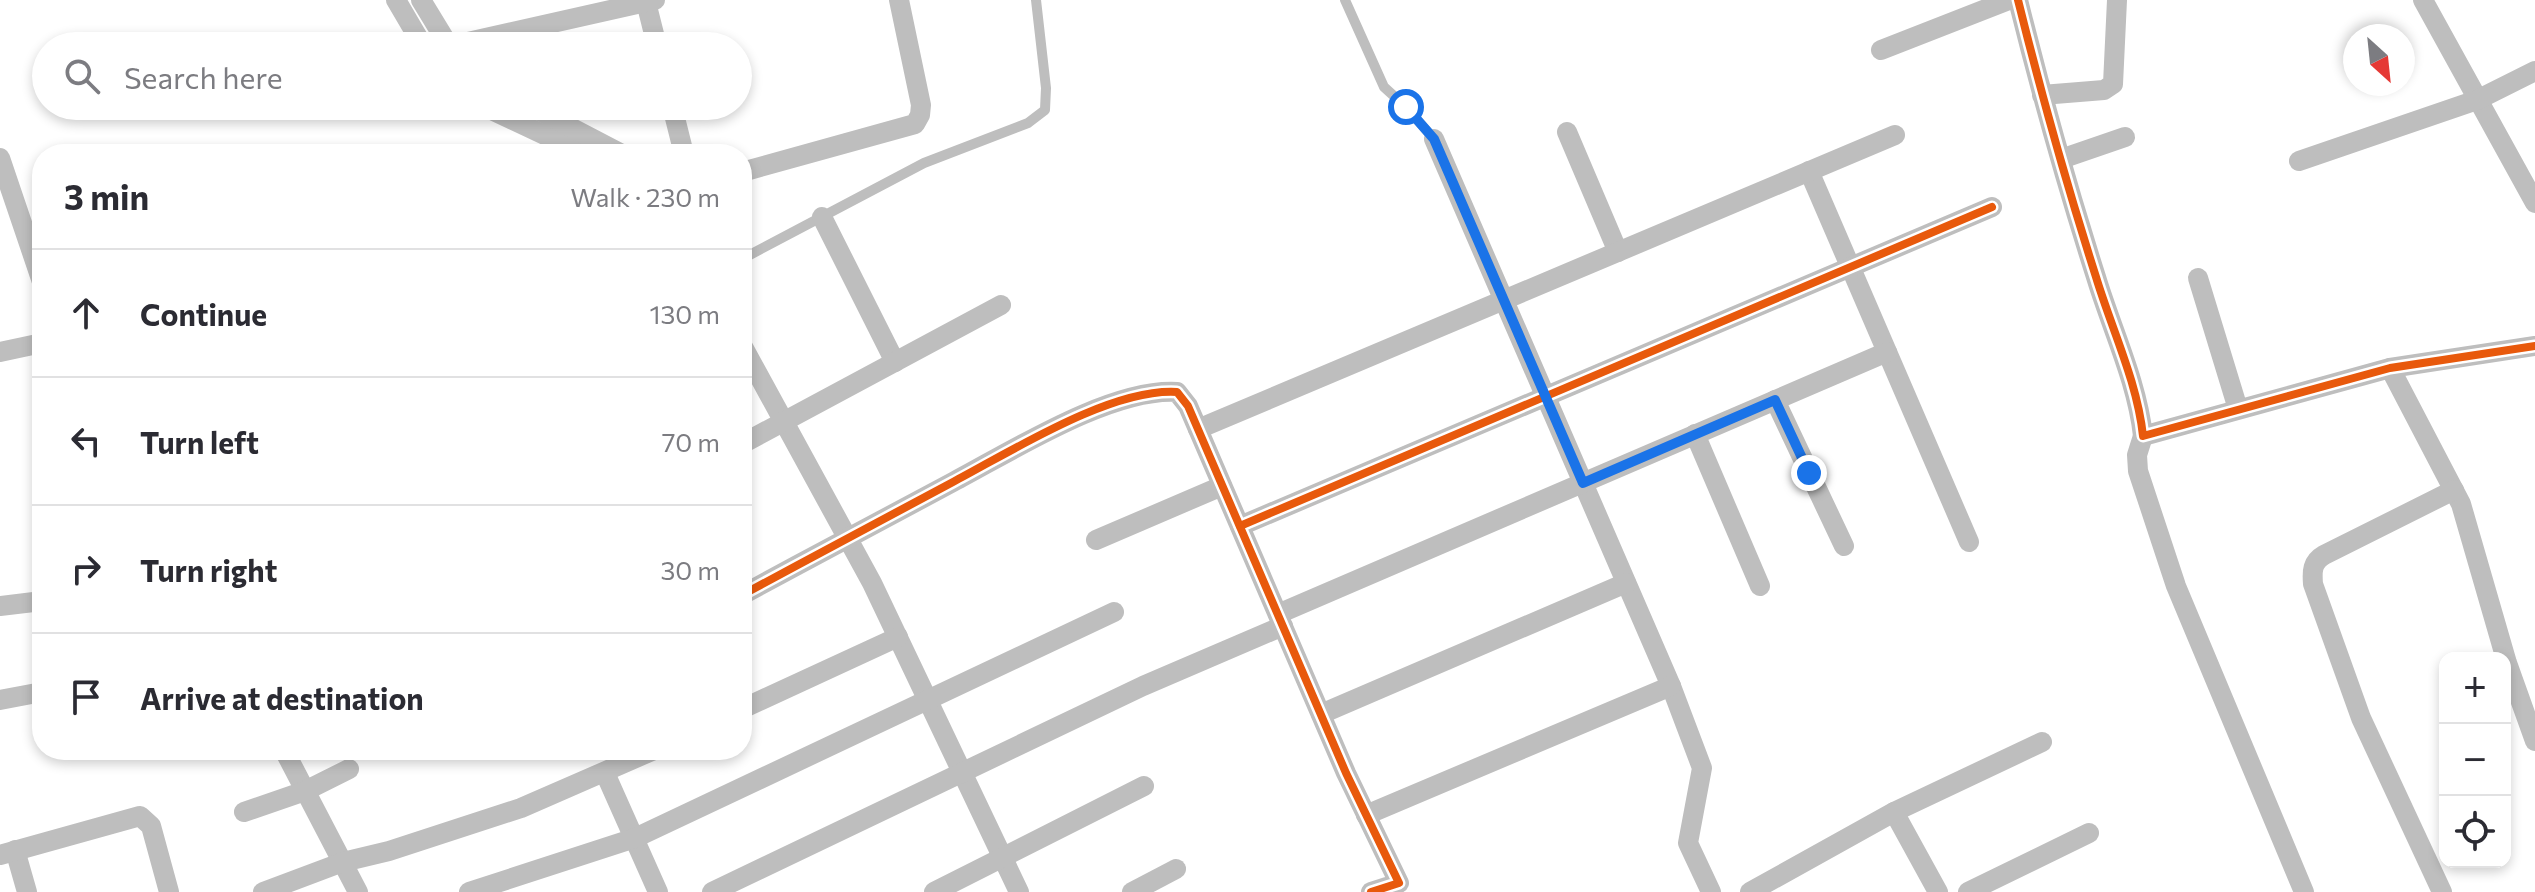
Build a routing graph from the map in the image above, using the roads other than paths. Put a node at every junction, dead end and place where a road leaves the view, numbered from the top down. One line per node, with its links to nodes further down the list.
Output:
1 (396, 0): 11 (street)
2 (421, 0): 12 (street)
3 (899, 0): 32 (street)
4 (1036, 0): 38 (lane)
5 (1345, 0): 25 (lane)
6 (2009, 0): 15 (street)
7 (2018, 0): 17 (street)
8 (2117, 0): 17 (street)
9 (2423, 0): 18 (street)
10 (650, 1): 13 (street); 14 (street)
11 (415, 32)
12 (441, 32)
13 (512, 32)
14 (655, 32)
15 (1881, 50)
16 (2535, 71): 18 (street)
17 (2042, 95): 30 (street)
18 (2477, 100): 31 (street); 34 (street)
19 (513, 120): 26 (street)
20 (557, 120): 27 (street)
21 (676, 120): 28 (street)
22 (1567, 132): 39 (street)
23 (1895, 135): 33 (street)
24 (2125, 137): 30 (street)
25 (1434, 139): 44 (street)
26 (564, 144)
27 (603, 144)
28 (682, 144)
29 (0, 158): 37 (street)
30 (2061, 159): 59 (street)
31 (2299, 161)
32 (752, 169)
33 (1809, 171): 39 (street); 42 (street)
34 (2528, 176): 35 (street)
35 (2535, 203)
36 (1992, 207): 42 (street)
37 (10, 217): 41 (street)
38 (822, 217): 40 (lane); 50 (street)
39 (1618, 252): 44 (street)
40 (752, 254)
41 (32, 262)
42 (1850, 267): 49 (street); 53 (street)
43 (2198, 278): 55 (street)
44 (1504, 300): 53 (street); 57 (street)
45 (1001, 305): 50 (street)
46 (32, 345): 48 (street)
47 (2535, 346): 52 (street)
48 (0, 352)
49 (1887, 352): 54 (street); 67 (street)
50 (895, 362): 56 (street)
51 (752, 363): 56 (street)
52 (2390, 368): 55 (street); 63 (street)
53 (1545, 397): 61 (street); 64 (street)
54 (1775, 400): 58 (street); 68 (street)
55 (2238, 409): 59 (street)
56 (784, 421): 60 (street); 65 (street)
57 (1198, 429): 62 (street); 65 (street)
58 (1695, 434): 61 (street); 70 (street)
59 (2143, 436): 116 (street)
60 (752, 439)
61 (1583, 483): 69 (street); 75 (street)
62 (1222, 486): 64 (street); 66 (street)
63 (2454, 490): 83 (street); 117 (street)
64 (1240, 526): 75 (street)
65 (847, 538): 71 (street); 76 (street)
66 (1096, 540)
67 (1969, 542)
68 (1844, 546)
69 (1626, 583): 77 (street); 82 (street)
70 (1760, 586)
71 (752, 590)
72 (32, 602): 73 (street)
73 (0, 606)
74 (1114, 612): 80 (street)
75 (1280, 620): 82 (street); 89 (street)
76 (898, 637): 80 (street); 81 (street)
77 (1671, 686): 94 (street); 112 (street)
78 (32, 694): 79 (street)
79 (0, 700)
80 (928, 701): 89 (street); 96 (street)
81 (752, 704)
82 (1321, 714): 94 (street)
83 (2534, 736)
84 (2042, 742): 93 (street)
85 (289, 760): 91 (street)
86 (633, 760): 88 (street)
87 (349, 769): 91 (street)
88 (605, 773): 96 (street); 99 (street)
89 (962, 773): 98 (street); 107 (street)
90 (1144, 786): 98 (street)
91 (305, 791): 92 (street); 99 (street)
92 (244, 812)
93 (1894, 812): 113 (street); 114 (street)
94 (1366, 815): 111 (street)
95 (2089, 833): 115 (street)
96 (635, 838): 105 (street); 106 (street)
97 (8, 852): 101 (street); 102 (street)
98 (1003, 858): 108 (street); 109 (street)
99 (343, 862): 103 (street); 104 (street)
100 (1176, 869): 110 (street)
101 (27, 892)
102 (169, 892)
103 (263, 892)
104 (358, 892)
105 (469, 892)
106 (658, 892)
107 (712, 892)
108 (934, 892)
109 (1019, 892)
110 (1132, 892)
111 (1371, 892)
112 (1711, 892)
113 (1750, 892)
114 (1938, 892)
115 (1968, 892)
116 (2304, 892)
117 (2442, 892)

